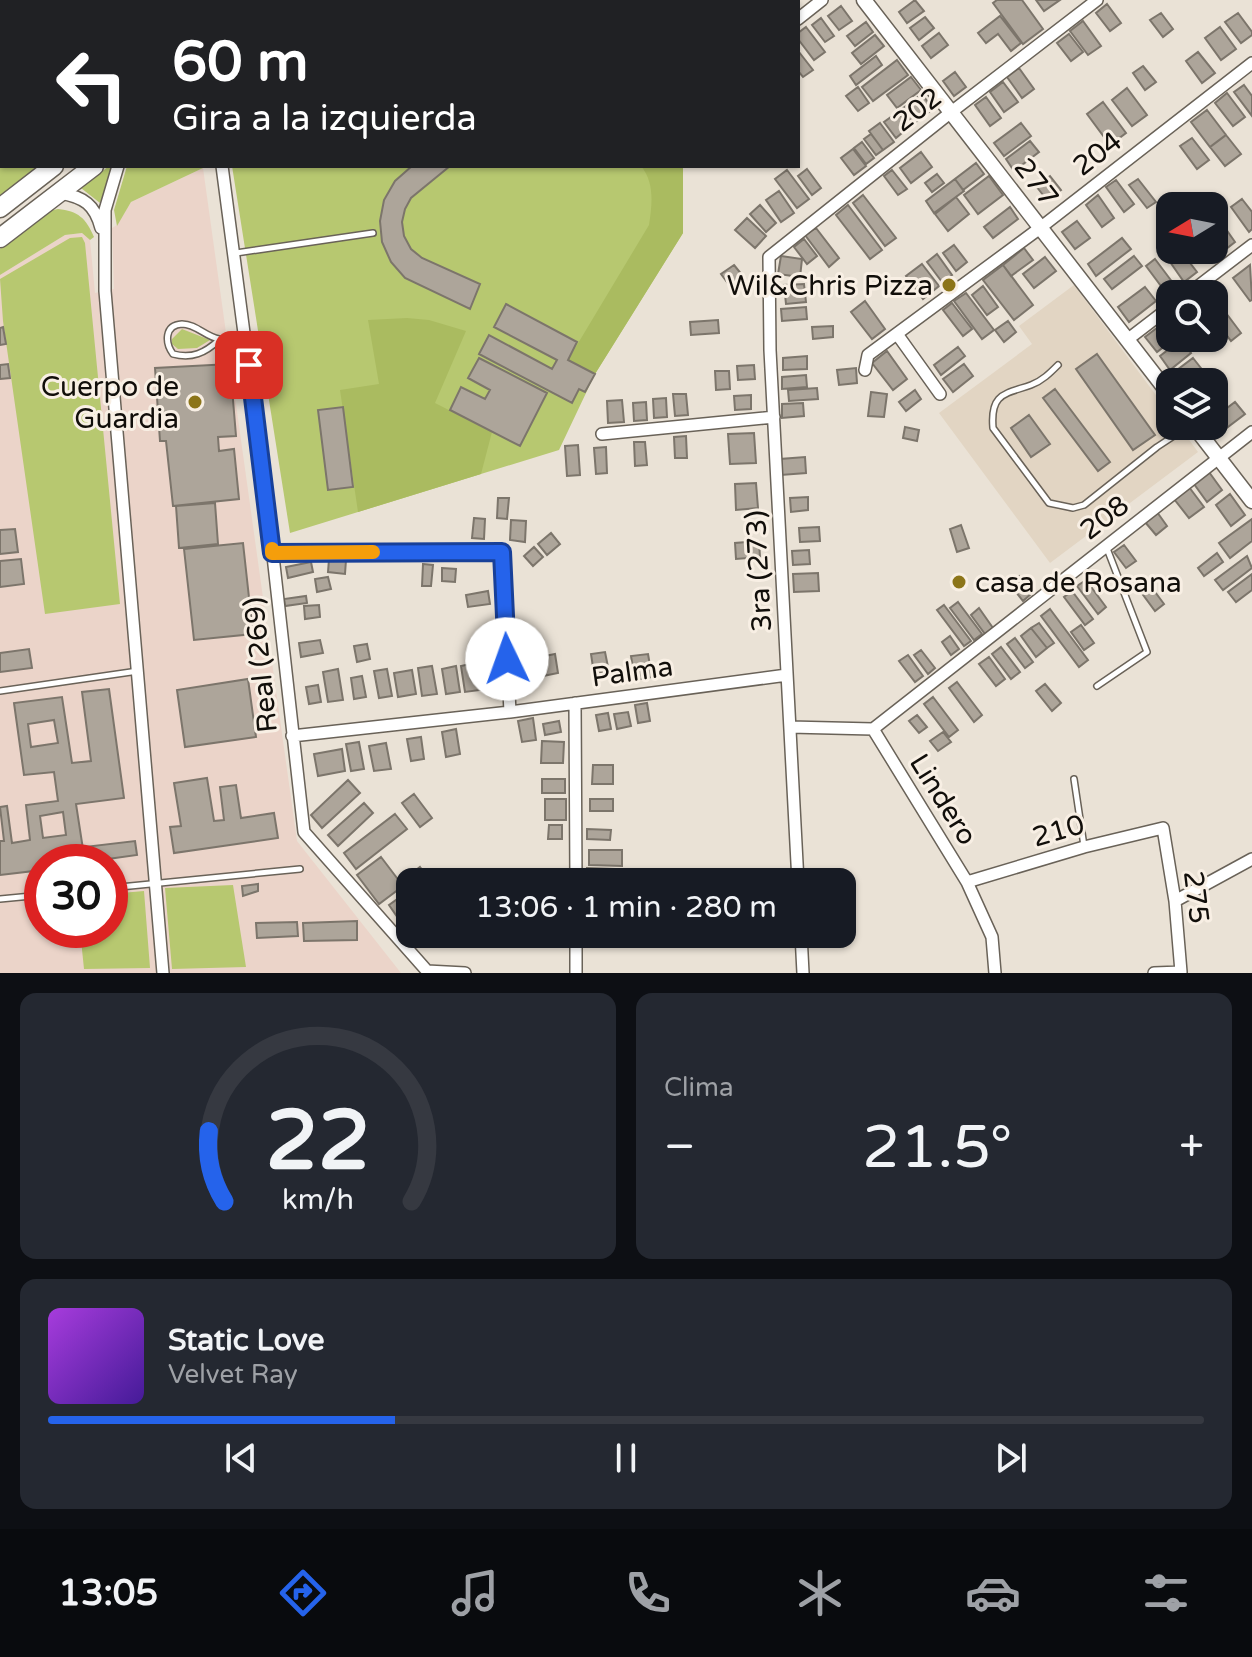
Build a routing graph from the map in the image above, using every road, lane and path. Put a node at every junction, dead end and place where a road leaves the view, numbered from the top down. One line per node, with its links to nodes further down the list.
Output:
1 (822, 0): 4 (street)
2 (864, 0): 6 (street, 277)
3 (1097, 0): 6 (street, 202)
4 (800, 17)
5 (1252, 63): 13 (street, 204)
6 (950, 113): 13 (street, 277); 19 (street, 202)
7 (51, 168): 12 (highway)
8 (91, 168): 11 (highway)
9 (117, 168): 15 (street)
10 (222, 168): 18 (street, Real (269))
11 (60, 193): 15 (street); 16 (highway)
12 (0, 208)
13 (1040, 228): 22 (street, 204); 25 (street, 277)
14 (373, 233): 18 (lane)
15 (103, 236): 39 (street)
16 (0, 238)
17 (1252, 245): 20 (street)
18 (233, 253): 23 (street, Real (269))
19 (769, 257): 30 (street, 3ra (273))
20 (1206, 280)
21 (1156, 318): 25 (street)
22 (897, 334): 27 (street, 204); 29 (street)
23 (245, 336): 24 (lane); 38 (street, Real (269))
24 (219, 340): 24 (lane)
25 (1127, 340): 28 (street, 277)
26 (1058, 365): 33 (lane)
27 (865, 370)
28 (1156, 377)
29 (940, 394)
30 (774, 417): 32 (street); 40 (street, 3ra (273))
31 (1252, 432): 35 (street, 208)
32 (602, 434)
33 (1169, 440)
34 (1204, 440): 35 (street)
35 (1219, 458): 36 (street); 37 (street, 208)
36 (1252, 501)
37 (1106, 546): 41 (lane); 46 (street, 208)
38 (272, 553): 44 (street); 47 (street, Real (269))
39 (138, 671): 42 (lane); 56 (street)
40 (787, 675): 43 (street, Palma); 45 (street, 3ra (273))
41 (1097, 686)
42 (0, 691)
43 (575, 703): 44 (street, Palma); 52 (street)
44 (510, 712): 47 (street, Palma)
45 (790, 727): 46 (street); 53 (street, 3ra (273))
46 (873, 729): 55 (street, Lindero)
47 (292, 736): 63 (street, Real (269))
48 (1074, 779): 50 (lane)
49 (1163, 828): 50 (street, 210); 60 (street, 275)
50 (1084, 847): 55 (street, 210)
51 (1252, 859): 60 (street)
52 (576, 868)
53 (797, 868)
54 (300, 869): 56 (lane)
55 (967, 882): 69 (street, Lindero)
56 (156, 884): 57 (lane); 65 (street)
57 (128, 886)
58 (24, 897): 59 (lane)
59 (0, 899)
60 (1175, 901): 64 (street, 275)
61 (576, 948): 67 (street)
62 (802, 948): 68 (street)
63 (427, 972): 66 (street)
64 (1181, 972): 70 (street)
65 (163, 973)
66 (465, 973)
67 (576, 973)
68 (803, 973)
69 (995, 973)
70 (1154, 973)

